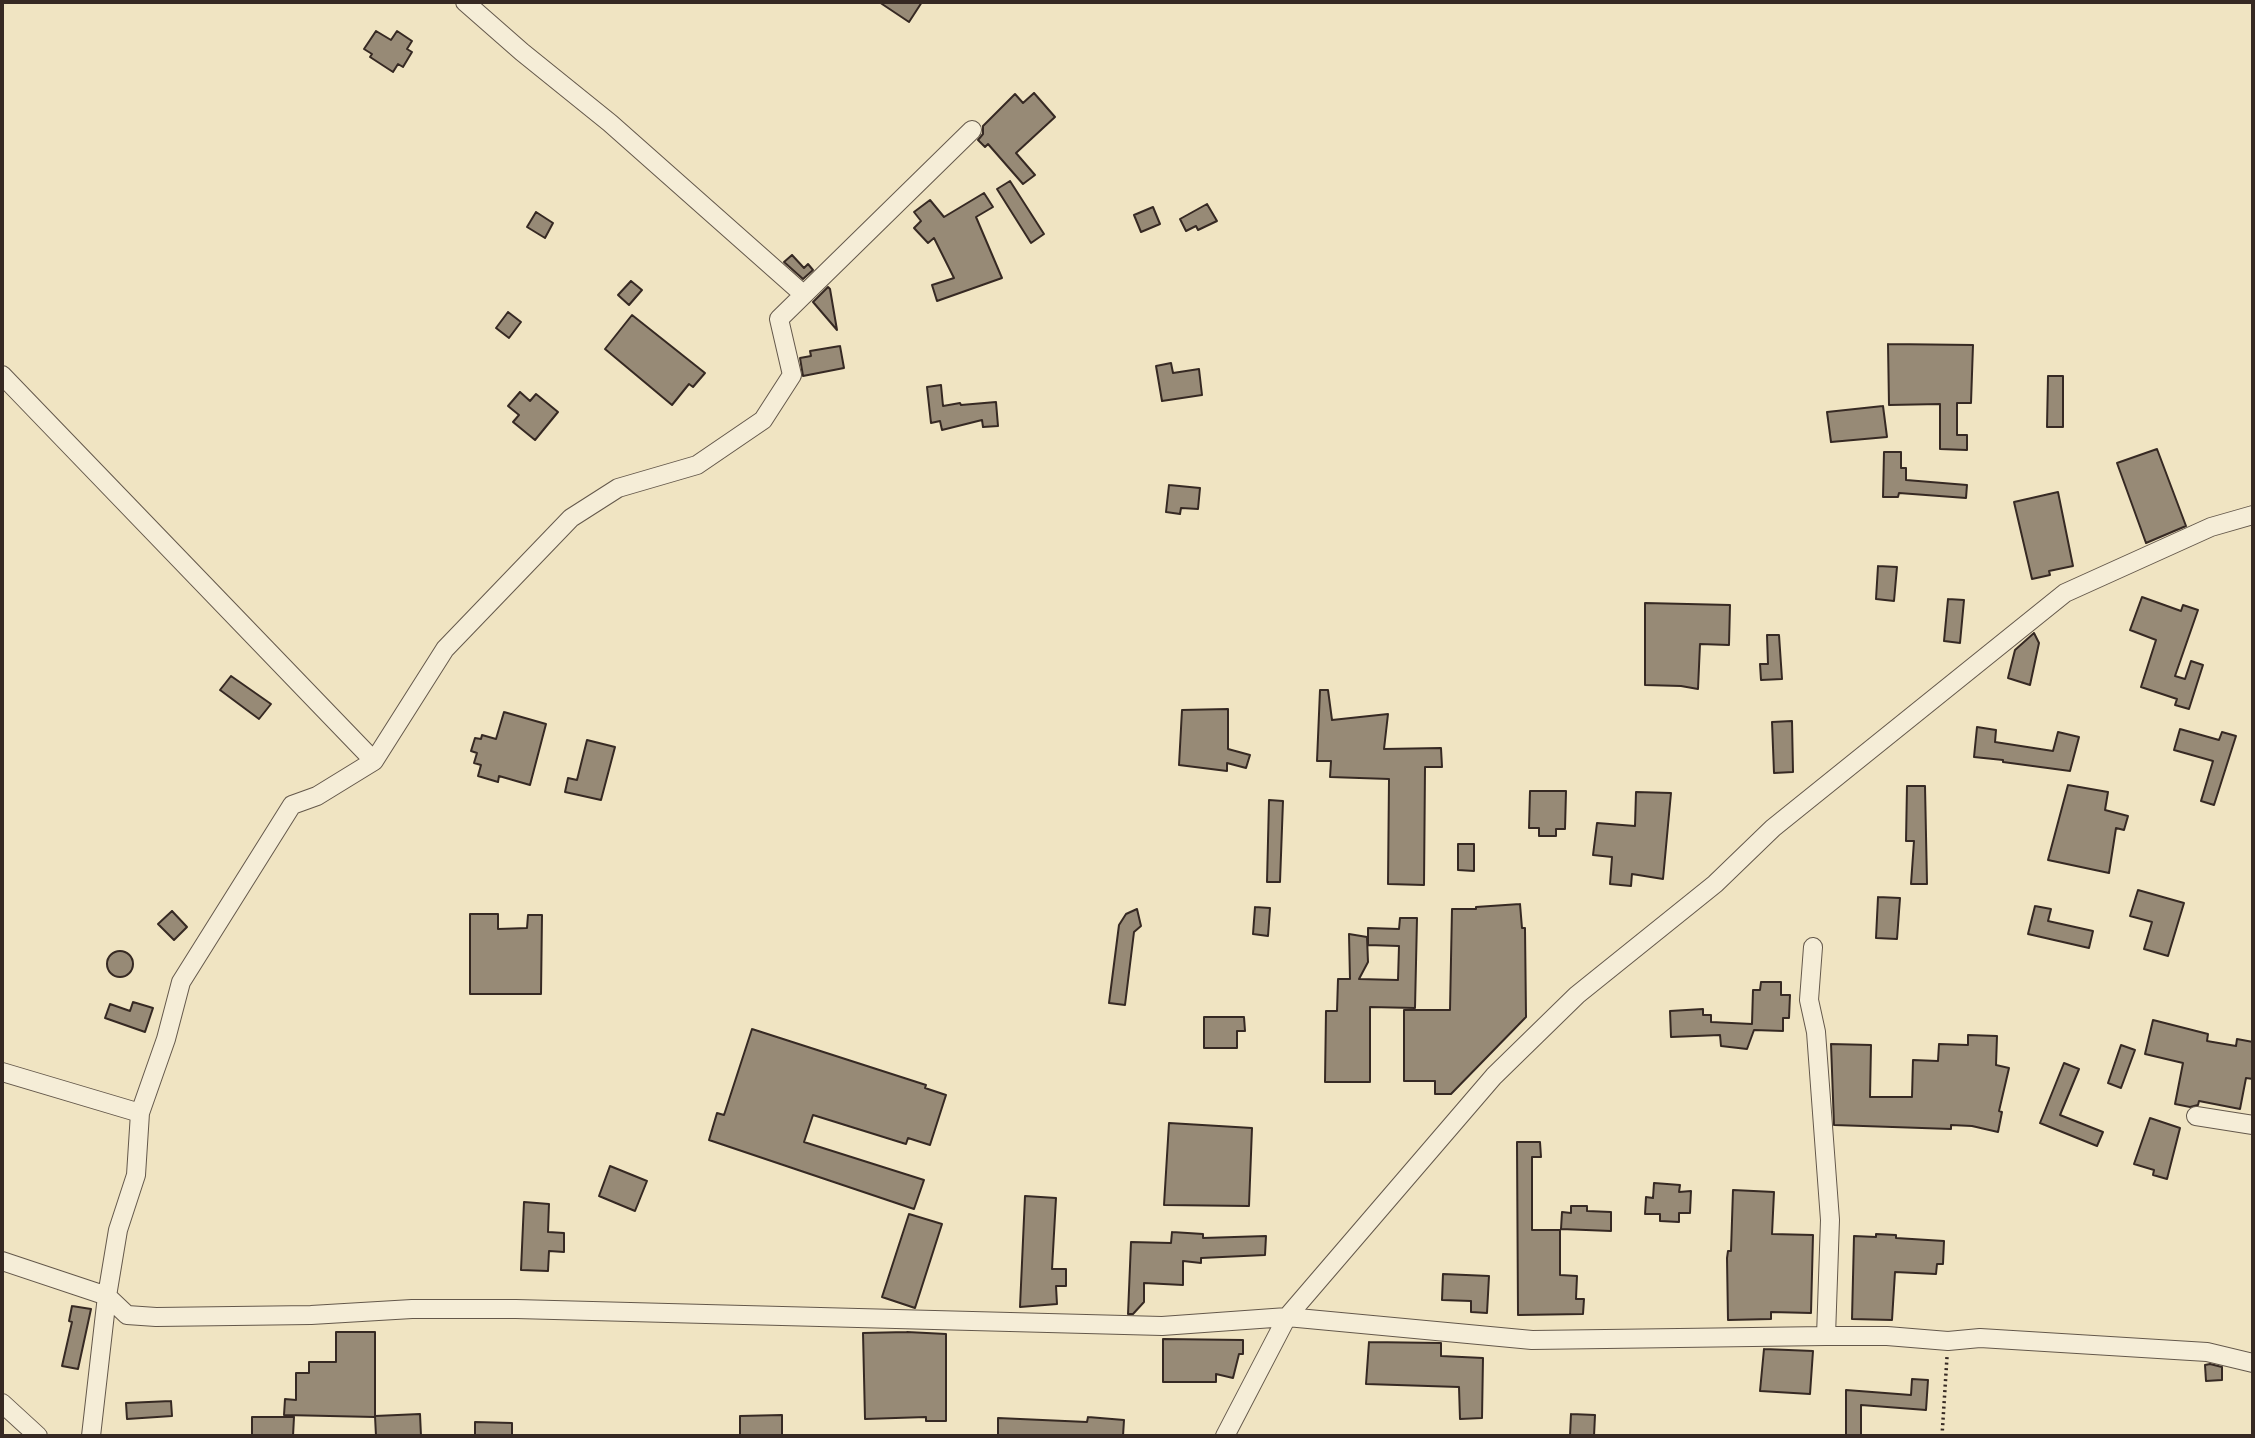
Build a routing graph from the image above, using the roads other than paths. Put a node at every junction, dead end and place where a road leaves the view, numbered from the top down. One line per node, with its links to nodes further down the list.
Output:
1 (465, 2): 3 (street)
2 (972, 130): 3 (street)
3 (803, 294): 6 (street)
4 (2, 375): 6 (street)
5 (2253, 515): 14 (street)
6 (374, 761): 9 (street)
7 (1813, 947): 15 (street)
8 (2, 1072): 9 (street)
9 (140, 1114): 13 (street)
10 (2196, 1116): 11 (street)
11 (2253, 1125)
12 (2, 1261): 13 (street)
13 (107, 1296): 14 (street); 19 (street)
14 (1287, 1317): 15 (street); 20 (street)
15 (1826, 1336): 16 (street)
16 (2253, 1363)
17 (2, 1403): 18 (street)
18 (38, 1436)
19 (91, 1436)
20 (1225, 1436)

